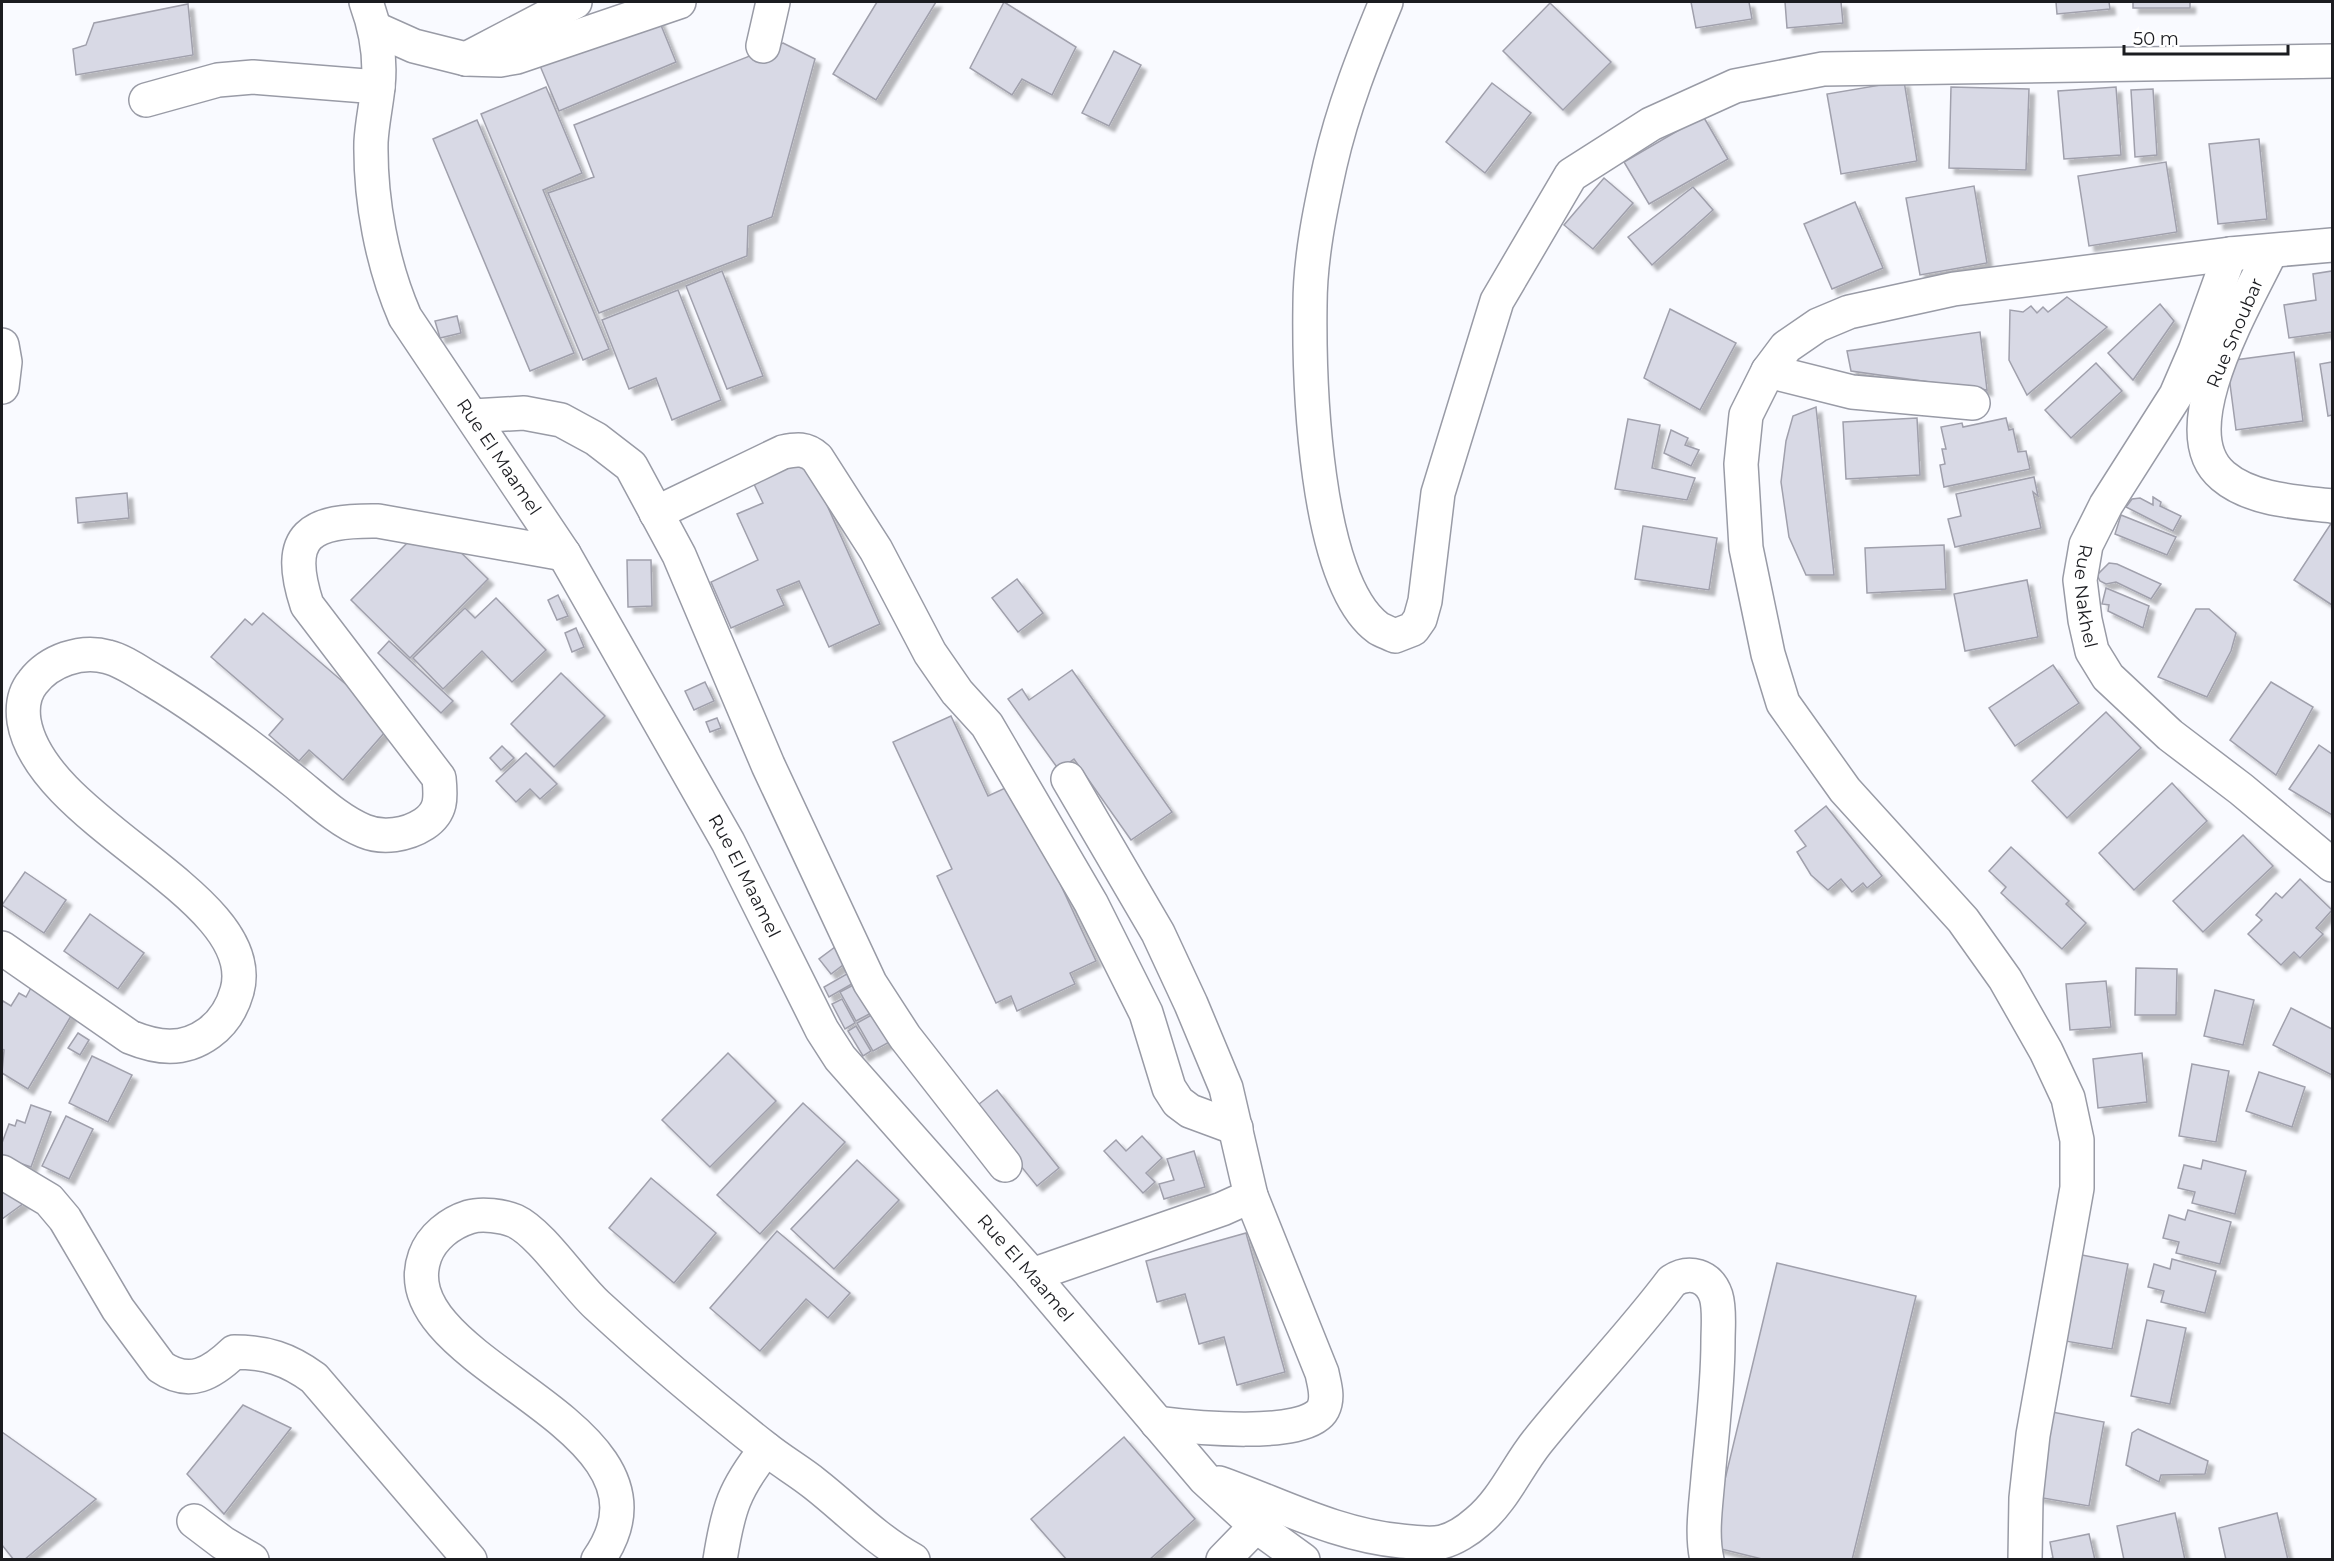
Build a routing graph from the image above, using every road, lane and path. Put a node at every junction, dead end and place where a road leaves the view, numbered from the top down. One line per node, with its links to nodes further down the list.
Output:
1 (575, 2): 7 (street)
2 (679, 2): 7 (street)
3 (773, 2): 6 (street)
4 (1386, 2): 8 (street)
5 (371, 15): 7 (street); 9 (street, Rue El Maamel)
6 (763, 46)
7 (466, 59)
8 (2332, 61)
9 (378, 87): 10 (street); 18 (street, Rue El Maamel)
10 (146, 100)
11 (2332, 244): 12 (street)
12 (2271, 251): 13 (street); 19 (street, Rue Snoubar)
13 (2230, 254): 15 (street); 24 (street, Rue Nakhel)
14 (2, 345): 16 (street)
15 (1768, 371): 17 (street); 44 (street)
16 (2, 387)
17 (1973, 403)
18 (473, 416): 20 (street); 21 (street, Rue El Maamel)
19 (2332, 506)
20 (656, 513): 26 (street); 27 (street)
21 (564, 554): 22 (street); 30 (street, Rue El Maamel)
22 (13, 729): 25 (street)
23 (1068, 779): 26 (street)
24 (2332, 865)
25 (2, 948)
26 (1236, 1128): 29 (street)
27 (1005, 1165)
28 (2, 1172): 37 (street)
29 (1251, 1196): 30 (street); 31 (street)
30 (1032, 1275): 31 (street, Rue El Maamel)
31 (1157, 1423): 33 (street, Rue El Maamel)
32 (766, 1449): 38 (street); 39 (street); 40 (street)
33 (1205, 1479): 35 (street, Rue El Maamel); 43 (street)
34 (194, 1521): 36 (street)
35 (1256, 1526): 41 (street); 42 (street, Rue El Maamel)
36 (252, 1560)
37 (470, 1560)
38 (598, 1560)
39 (720, 1560)
40 (913, 1560)
41 (1223, 1560)
42 (1303, 1560)
43 (1707, 1560)
44 (2025, 1560)

